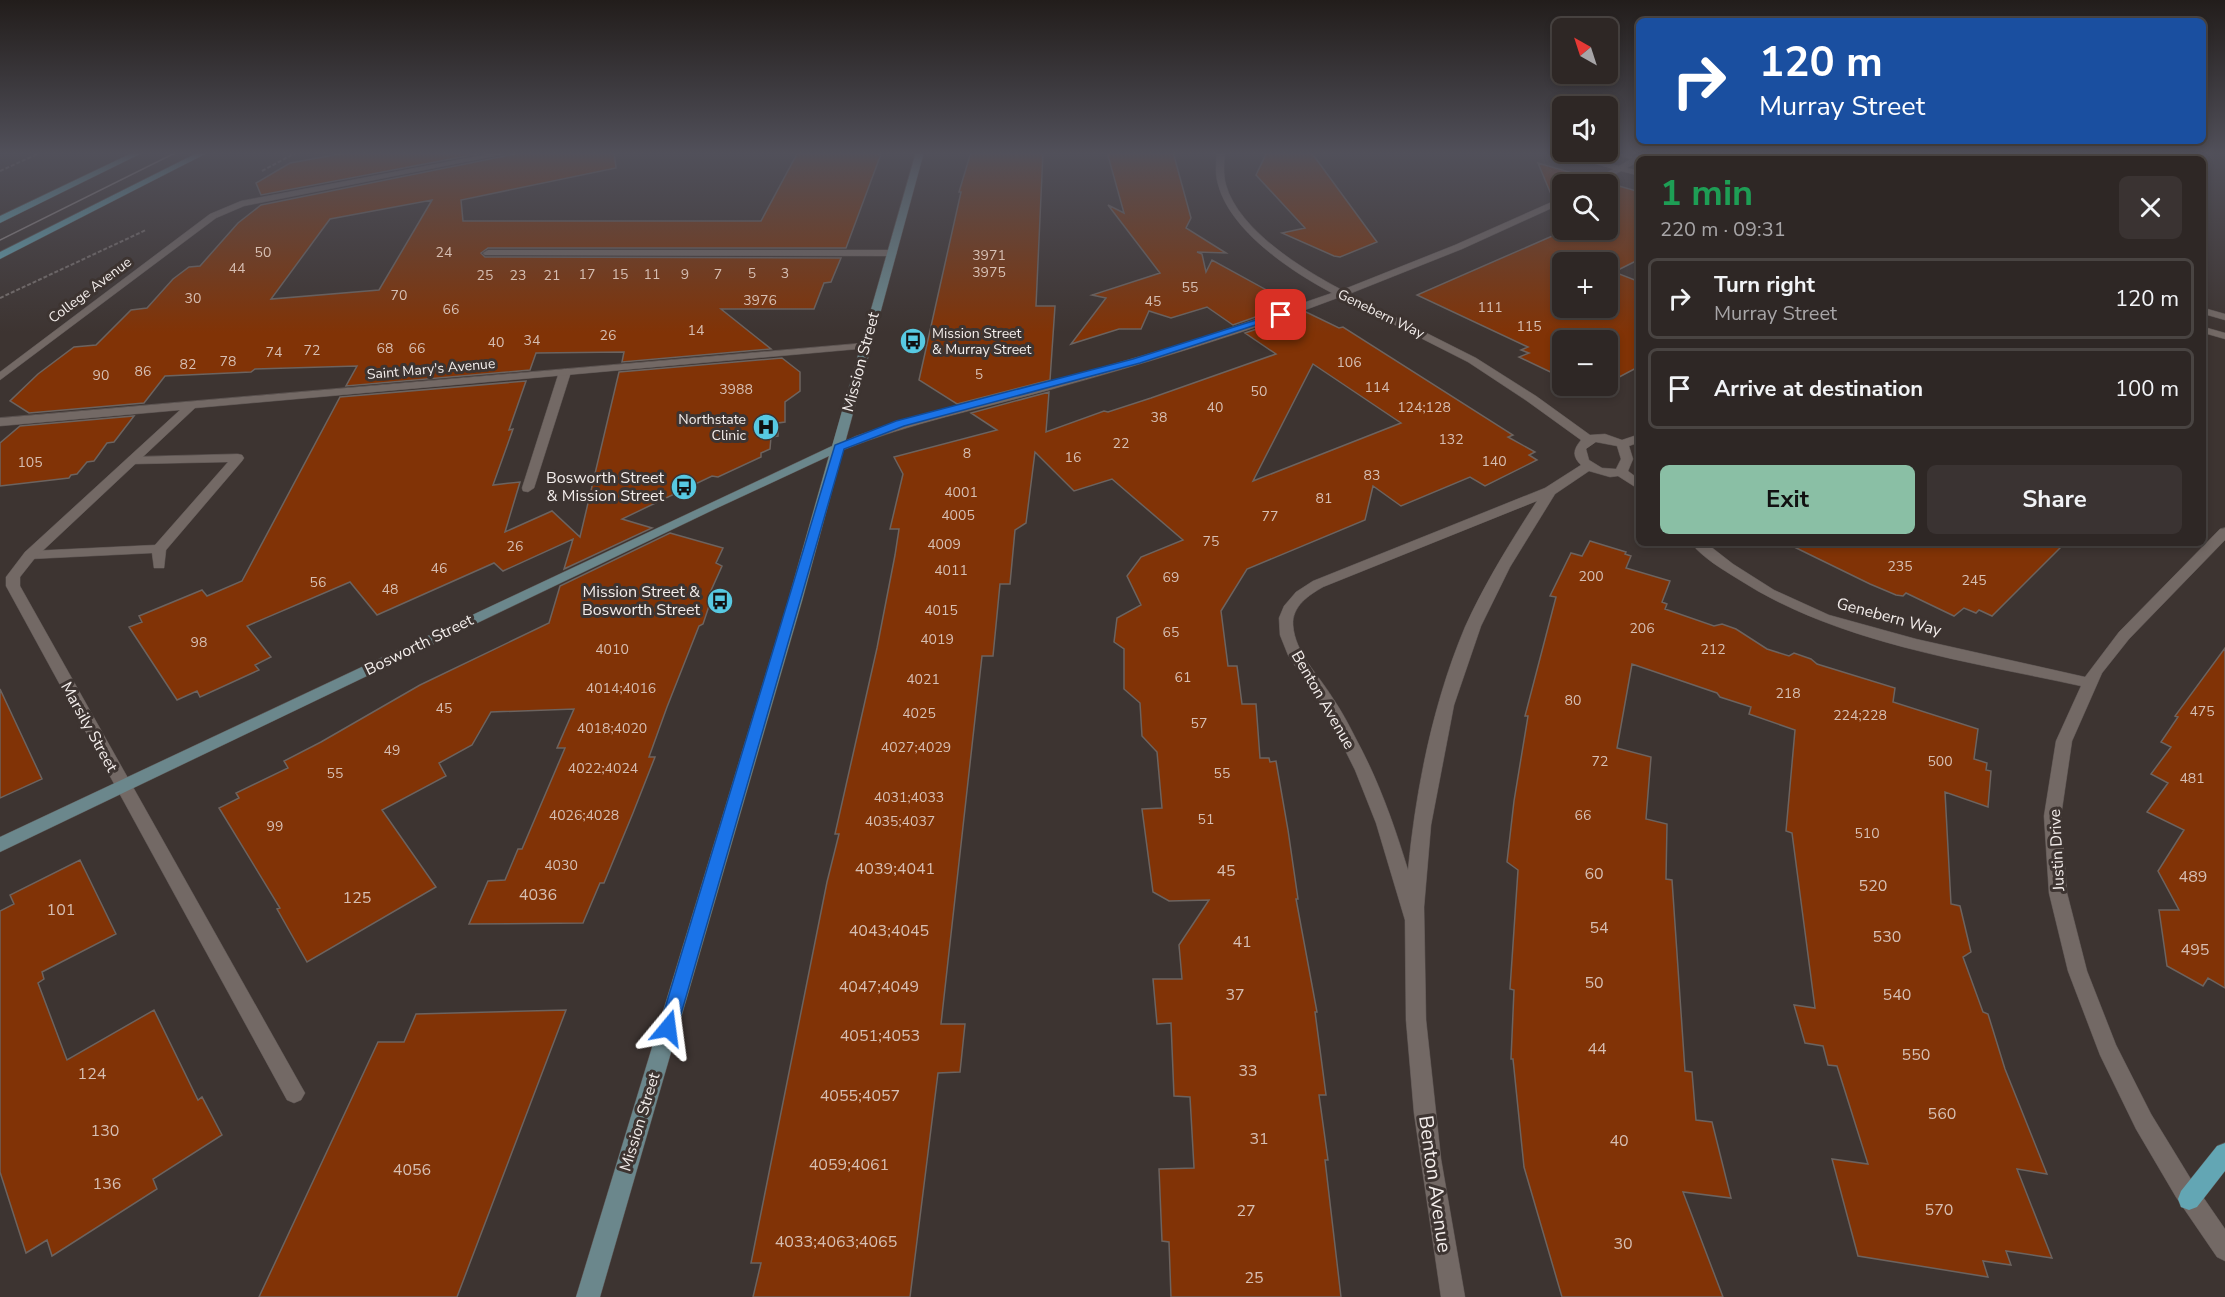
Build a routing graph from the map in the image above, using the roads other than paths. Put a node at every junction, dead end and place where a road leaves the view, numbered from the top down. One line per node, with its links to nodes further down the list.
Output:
1 (15, 213): 7 (main road)
2 (86, 213): 10 (main road)
3 (220, 213): 18 (street, College Avenue)
4 (903, 213): 9 (main road, Mission Street)
5 (1237, 213): 11 (street, Genebern Way)
6 (1535, 213): 11 (street)
7 (0, 220)
8 (488, 253): 9 (street)
9 (892, 253): 16 (main road, Mission Street)
10 (0, 256)
11 (1341, 294): 22 (street, Genebern Way); 24 (street)
12 (2206, 312): 13 (street)
13 (2225, 317)
14 (2206, 331): 15 (street)
15 (2225, 336)
16 (865, 346): 17 (street, Saint Mary's Avenue); 24 (main road, Mission Street)
17 (565, 372): 19 (street, Saint Mary's Avenue); 29 (street)
18 (0, 377)
19 (193, 404): 20 (street, Saint Mary's Avenue); 25 (street, Marsily Street)
20 (0, 422)
21 (1636, 439): 23 (street)
22 (1588, 440): 23 (street); 26 (street)
23 (1622, 444): 27 (street)
24 (839, 447): 37 (main road, Bosworth Street); 44 (main road, Mission Street)
25 (133, 460): 33 (street); 34 (street, Marsily Street)
26 (1587, 467): 27 (street); 30 (street, Benton Avenue)
27 (1621, 472): 28 (street)
28 (1636, 483)
29 (528, 488)
30 (1550, 491): 39 (street, Benton Avenue); 39 (street, Benton Avenue)
31 (2225, 532): 36 (street, Justin Drive)
32 (1702, 546): 36 (street, Genebern Way)
33 (159, 549): 34 (street); 35 (street)
34 (30, 555): 37 (street, Marsily Street)
35 (159, 565)
36 (2089, 683): 42 (street, Justin Drive)
37 (123, 787): 38 (main road, Bosworth Street); 40 (street, Marsily Street)
38 (0, 845)
39 (1414, 926): 45 (street, Benton Avenue)
40 (294, 1093)
41 (2225, 1154): 42 (main road)
42 (2189, 1199): 43 (street, Justin Drive)
43 (2223, 1246)
44 (588, 1297)
45 (1453, 1297)

